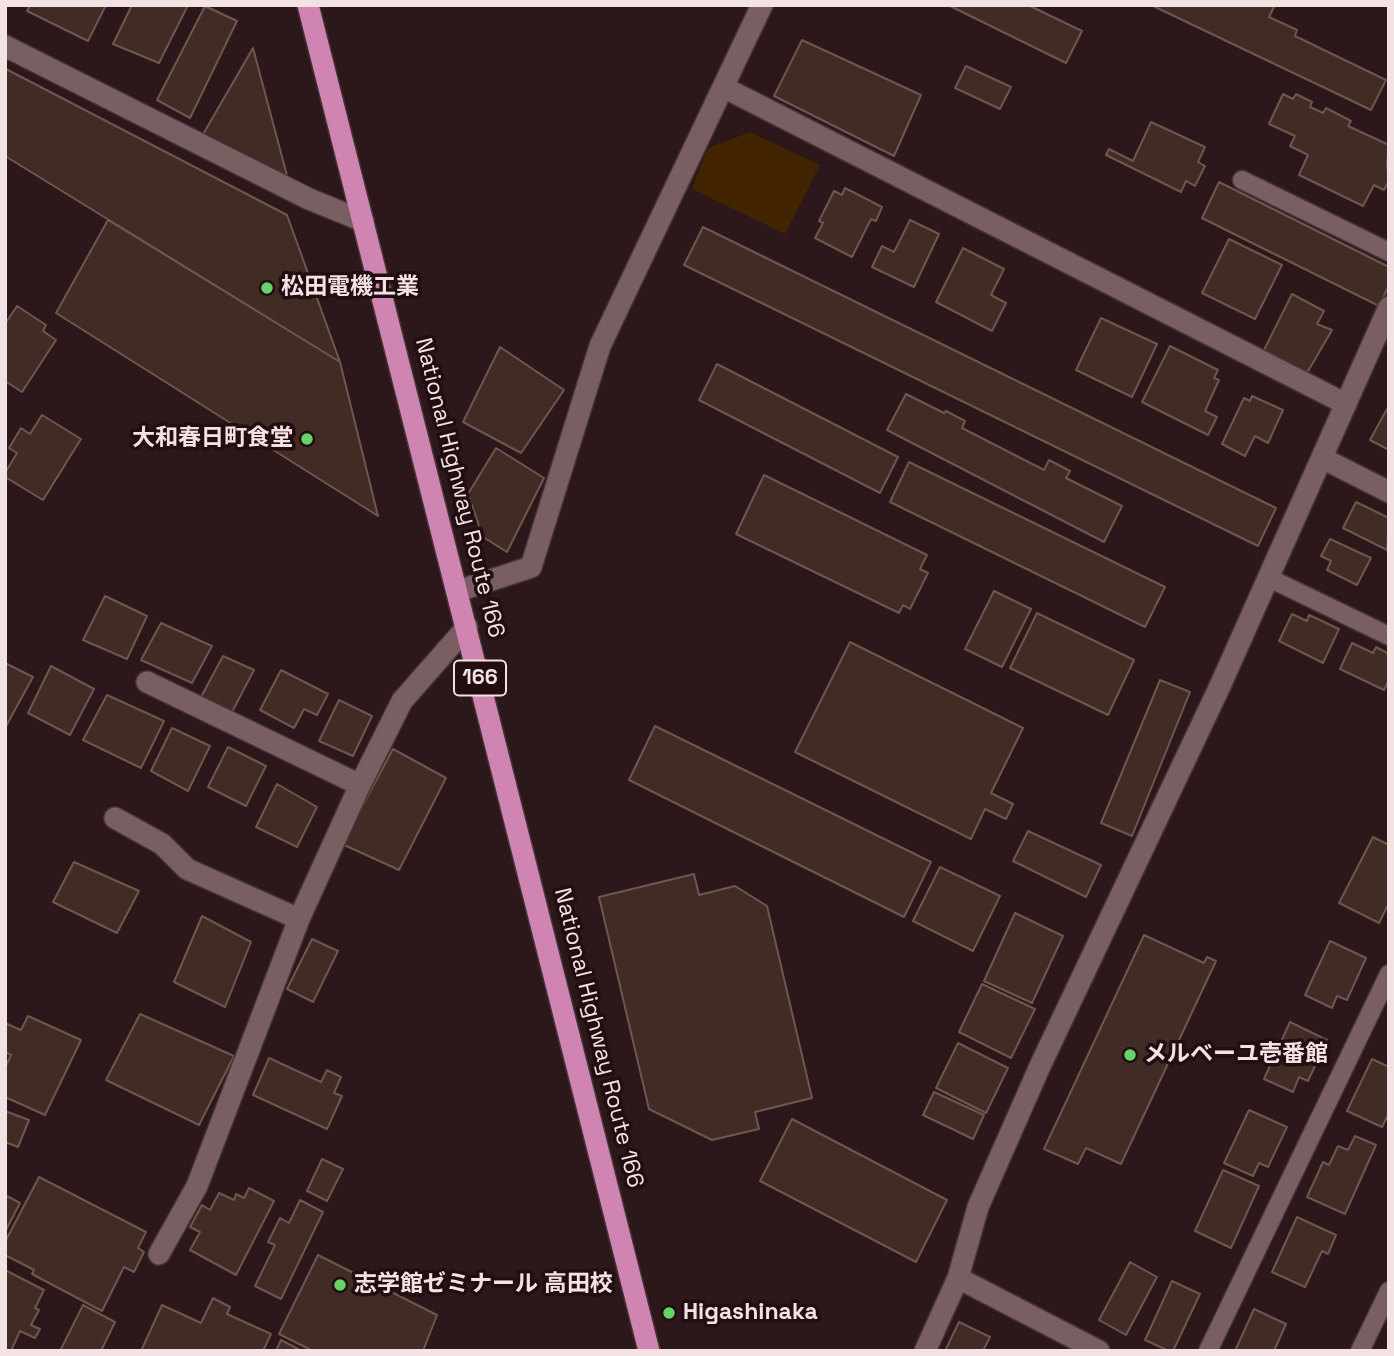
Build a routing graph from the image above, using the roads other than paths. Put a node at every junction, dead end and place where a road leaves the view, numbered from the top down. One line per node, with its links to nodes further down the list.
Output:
1 (308, 5): 6 (highway, National Highway Route 166 / 166)
2 (762, 5): 4 (street)
3 (5, 46): 6 (street)
4 (725, 88): 9 (street); 13 (street)
5 (1242, 180): 7 (lane)
6 (363, 221): 13 (highway, National Highway Route 166 / 166)
7 (1389, 252)
8 (1388, 313): 9 (street)
9 (1346, 404): 10 (street)
10 (1322, 458): 11 (street); 12 (street)
11 (1389, 492)
12 (1269, 578): 15 (lane); 22 (street)
13 (458, 591): 14 (highway, National Highway Route 166 / 166)
14 (467, 627): 17 (street); 24 (highway, National Highway Route 166 / 166)
15 (1389, 636)
16 (147, 682): 17 (street)
17 (360, 785): 19 (street)
18 (115, 818): 19 (street)
19 (299, 919): 21 (street)
20 (1389, 974): 27 (lane)
21 (159, 1254)
22 (958, 1278): 25 (street); 26 (street)
23 (1389, 1292): 28 (lane)
24 (649, 1351)
25 (925, 1351)
26 (1099, 1351)
27 (1208, 1351)
28 (1360, 1351)

